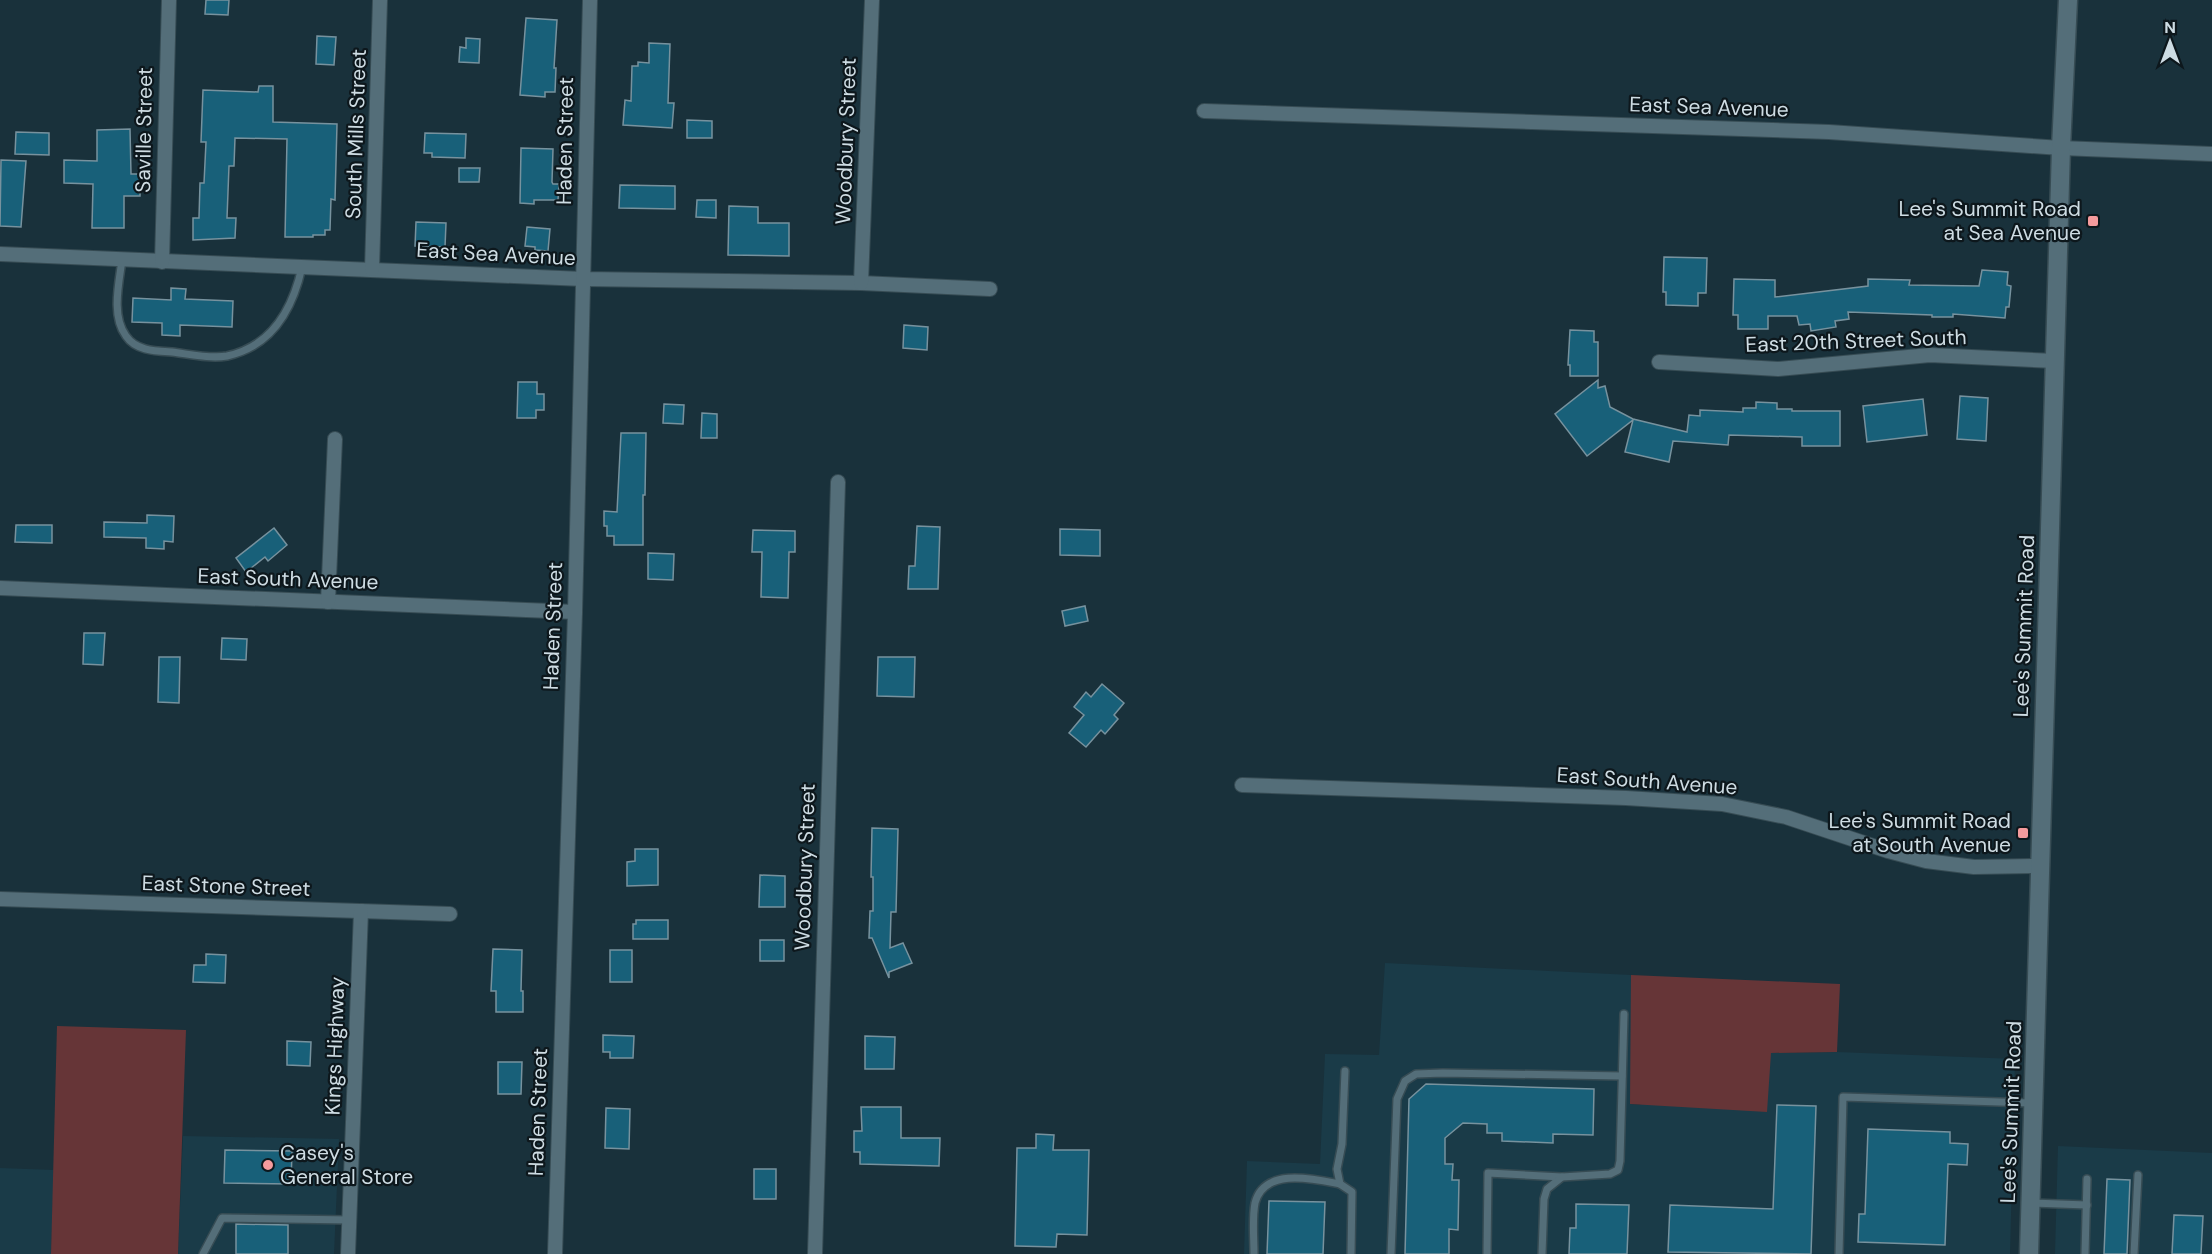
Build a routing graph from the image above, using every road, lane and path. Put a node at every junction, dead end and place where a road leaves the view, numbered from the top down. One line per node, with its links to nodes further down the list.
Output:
1 (169, 0): 11 (street, Saville Street)
2 (380, 0): 13 (street, South Mills Street)
3 (590, 0): 14 (street, Haden Street)
4 (872, 0): 15 (street, Woodbury Street)
5 (2068, 0): 7 (main road, Lee's Summit Road)
6 (1204, 111): 7 (street, East Sea Avenue)
7 (2061, 147): 8 (street, East Sea Avenue); 17 (main road, Lee's Summit Road)
8 (2212, 154)
9 (0, 254): 10 (street, East Sea Avenue)
10 (122, 260): 11 (street, East Sea Avenue); 12 (lane)
11 (162, 262): 12 (street, East Sea Avenue)
12 (302, 267): 13 (street, East Sea Avenue)
13 (372, 269): 14 (street, East Sea Avenue)
14 (583, 279): 15 (street, East Sea Avenue); 23 (street, Haden Street)
15 (861, 283): 16 (street, East Sea Avenue)
16 (990, 289)
17 (2055, 361): 18 (street, East 20th Street South); 25 (main road, Lee's Summit Road)
18 (1659, 362)
19 (335, 439): 22 (street)
20 (838, 482): 43 (street, Woodbury Street)
21 (0, 588): 22 (street, East South Avenue)
22 (328, 602): 23 (street, East South Avenue)
23 (575, 612): 42 (street, Haden Street)
24 (1242, 785): 25 (street, East South Avenue)
25 (2040, 866): 32 (main road, Lee's Summit Road)
26 (0, 899): 27 (street, East Stone Street)
27 (360, 911): 28 (street, East Stone Street); 39 (street, Kings Highway)
28 (450, 914)
29 (1624, 1014): 31 (lane)
30 (1345, 1071): 36 (lane)
31 (1623, 1076): 34 (lane); 46 (lane)
32 (2033, 1104): 37 (main road, Lee's Summit Road); 49 (lane)
33 (2138, 1175): 52 (lane)
34 (1562, 1177): 47 (lane); 48 (lane)
35 (2087, 1179): 38 (lane)
36 (1340, 1184): 44 (lane); 45 (lane)
37 (2030, 1203): 38 (lane); 50 (main road, Lee's Summit Road)
38 (2087, 1205): 51 (lane)
39 (351, 1220): 40 (lane); 41 (street, Kings Highway)
40 (203, 1254)
41 (348, 1254)
42 (555, 1254)
43 (815, 1254)
44 (1254, 1254)
45 (1351, 1254)
46 (1390, 1254)
47 (1487, 1254)
48 (1542, 1254)
49 (1839, 1254)
50 (2029, 1254)
51 (2085, 1254)
52 (2134, 1254)

